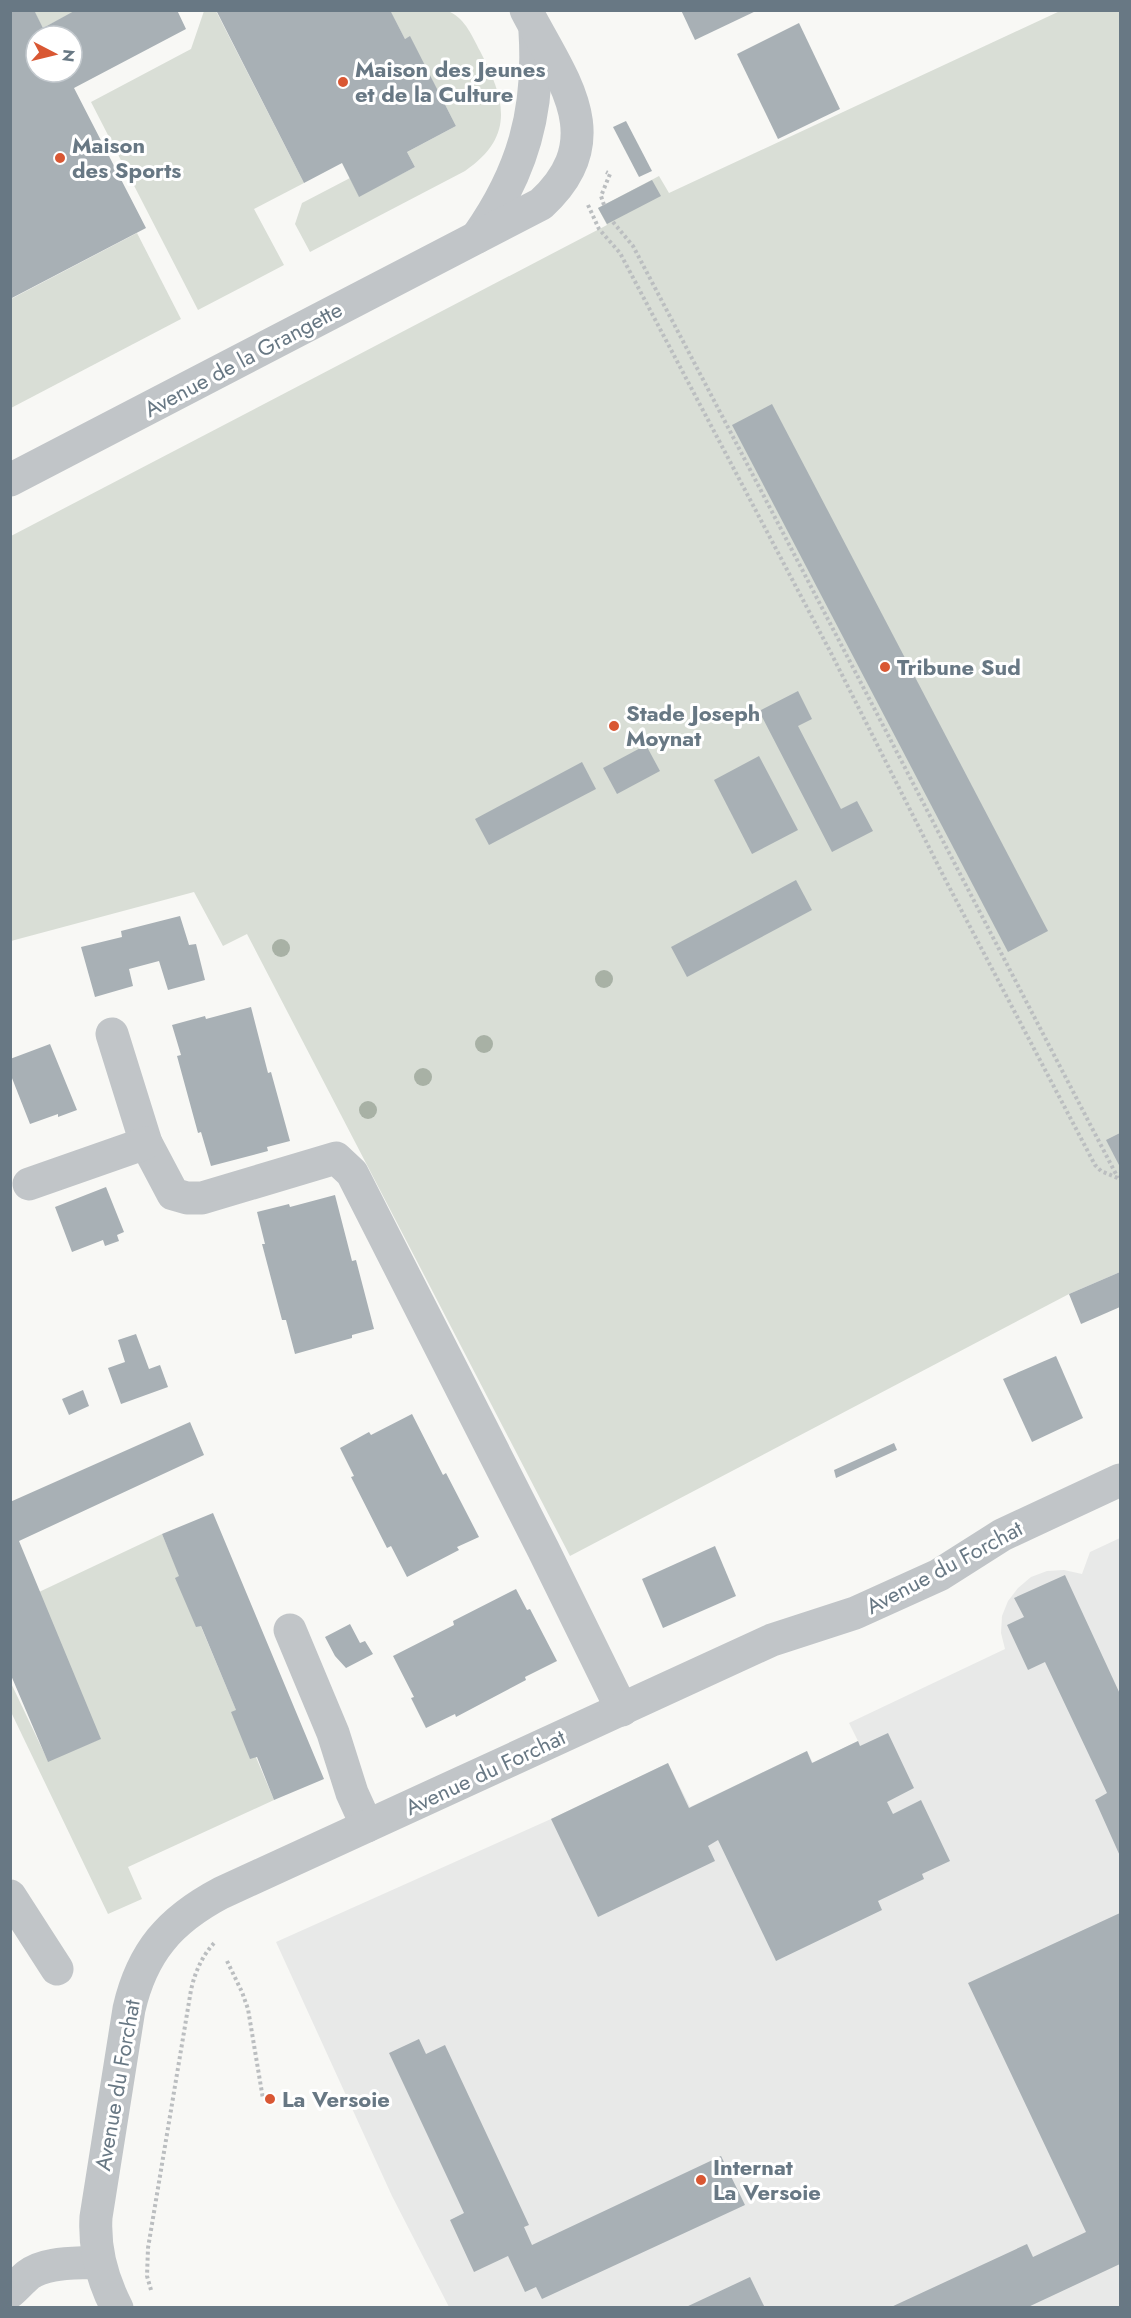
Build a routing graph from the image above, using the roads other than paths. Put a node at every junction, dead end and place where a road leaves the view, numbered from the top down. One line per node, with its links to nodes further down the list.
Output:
1 (530, 19): 2 (street, Avenue de la Grangette); 3 (street, Avenue de la Grangette)
2 (516, 169): 3 (street); 4 (street, Avenue de la Grangette)
3 (554, 190): 4 (street, Avenue de la Grangette)
4 (476, 237): 5 (street, Avenue de la Grangette)
5 (10, 480)
6 (112, 1034): 7 (street)
7 (146, 1143): 8 (street); 11 (street)
8 (29, 1184)
9 (1120, 1480): 11 (street, Avenue du Forchat)
10 (290, 1630): 12 (street)
11 (622, 1710): 12 (street, Avenue du Forchat)
12 (367, 1826): 15 (street, Avenue du Forchat)
13 (10, 1896): 14 (street)
14 (57, 1969)
15 (99, 2262): 16 (street); 17 (street, Avenue du Forchat)
16 (10, 2292)
17 (117, 2307)

